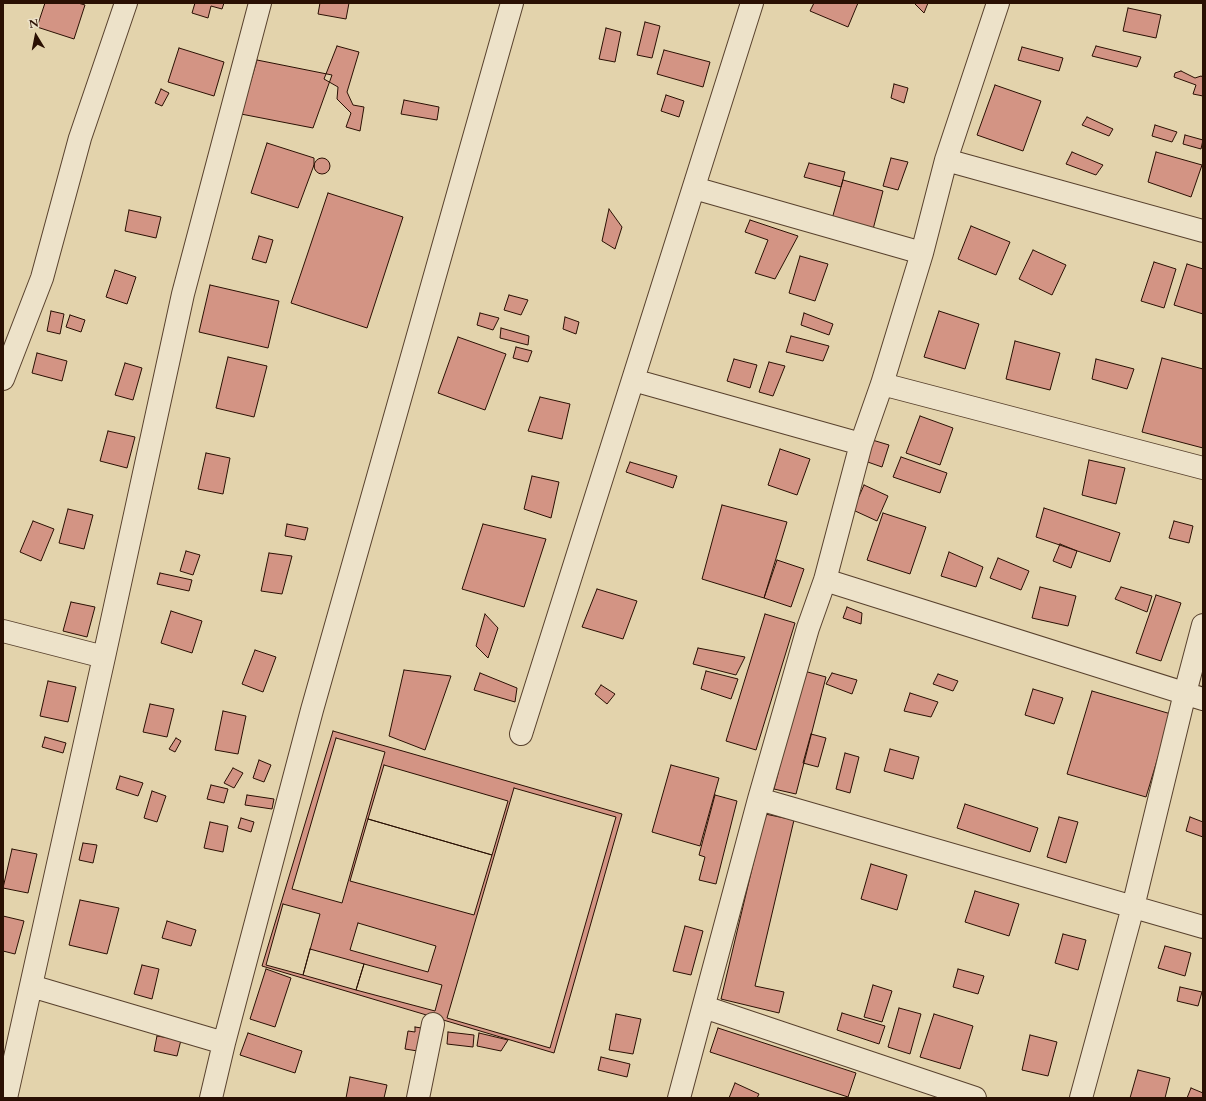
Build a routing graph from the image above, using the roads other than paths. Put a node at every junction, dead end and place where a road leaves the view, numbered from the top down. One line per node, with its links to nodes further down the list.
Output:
1 (126, 3): 10 (street)
2 (260, 3): 18 (street)
3 (512, 3): 27 (street)
4 (752, 3): 7 (street)
5 (998, 3): 6 (street)
6 (946, 160): 8 (street); 9 (street)
7 (694, 188): 9 (street); 11 (street)
8 (1203, 231)
9 (922, 252): 12 (street)
10 (3, 379)
11 (633, 380): 13 (street); 20 (street)
12 (882, 384): 13 (street); 14 (street)
13 (862, 444): 15 (street)
14 (1203, 468)
15 (825, 580): 19 (street); 21 (street)
16 (1203, 625): 19 (street)
17 (3, 631): 18 (street)
18 (104, 657): 24 (street)
19 (1194, 696): 22 (street)
20 (521, 734)
21 (759, 799): 22 (street); 25 (street)
22 (1133, 907): 23 (street); 33 (street)
23 (1203, 928)
24 (31, 986): 27 (street); 28 (street)
25 (704, 1007): 31 (street); 32 (street)
26 (433, 1024): 30 (street)
27 (224, 1043): 29 (street)
28 (6, 1098)
29 (211, 1098)
30 (418, 1098)
31 (679, 1098)
32 (974, 1098)
33 (1081, 1098)

